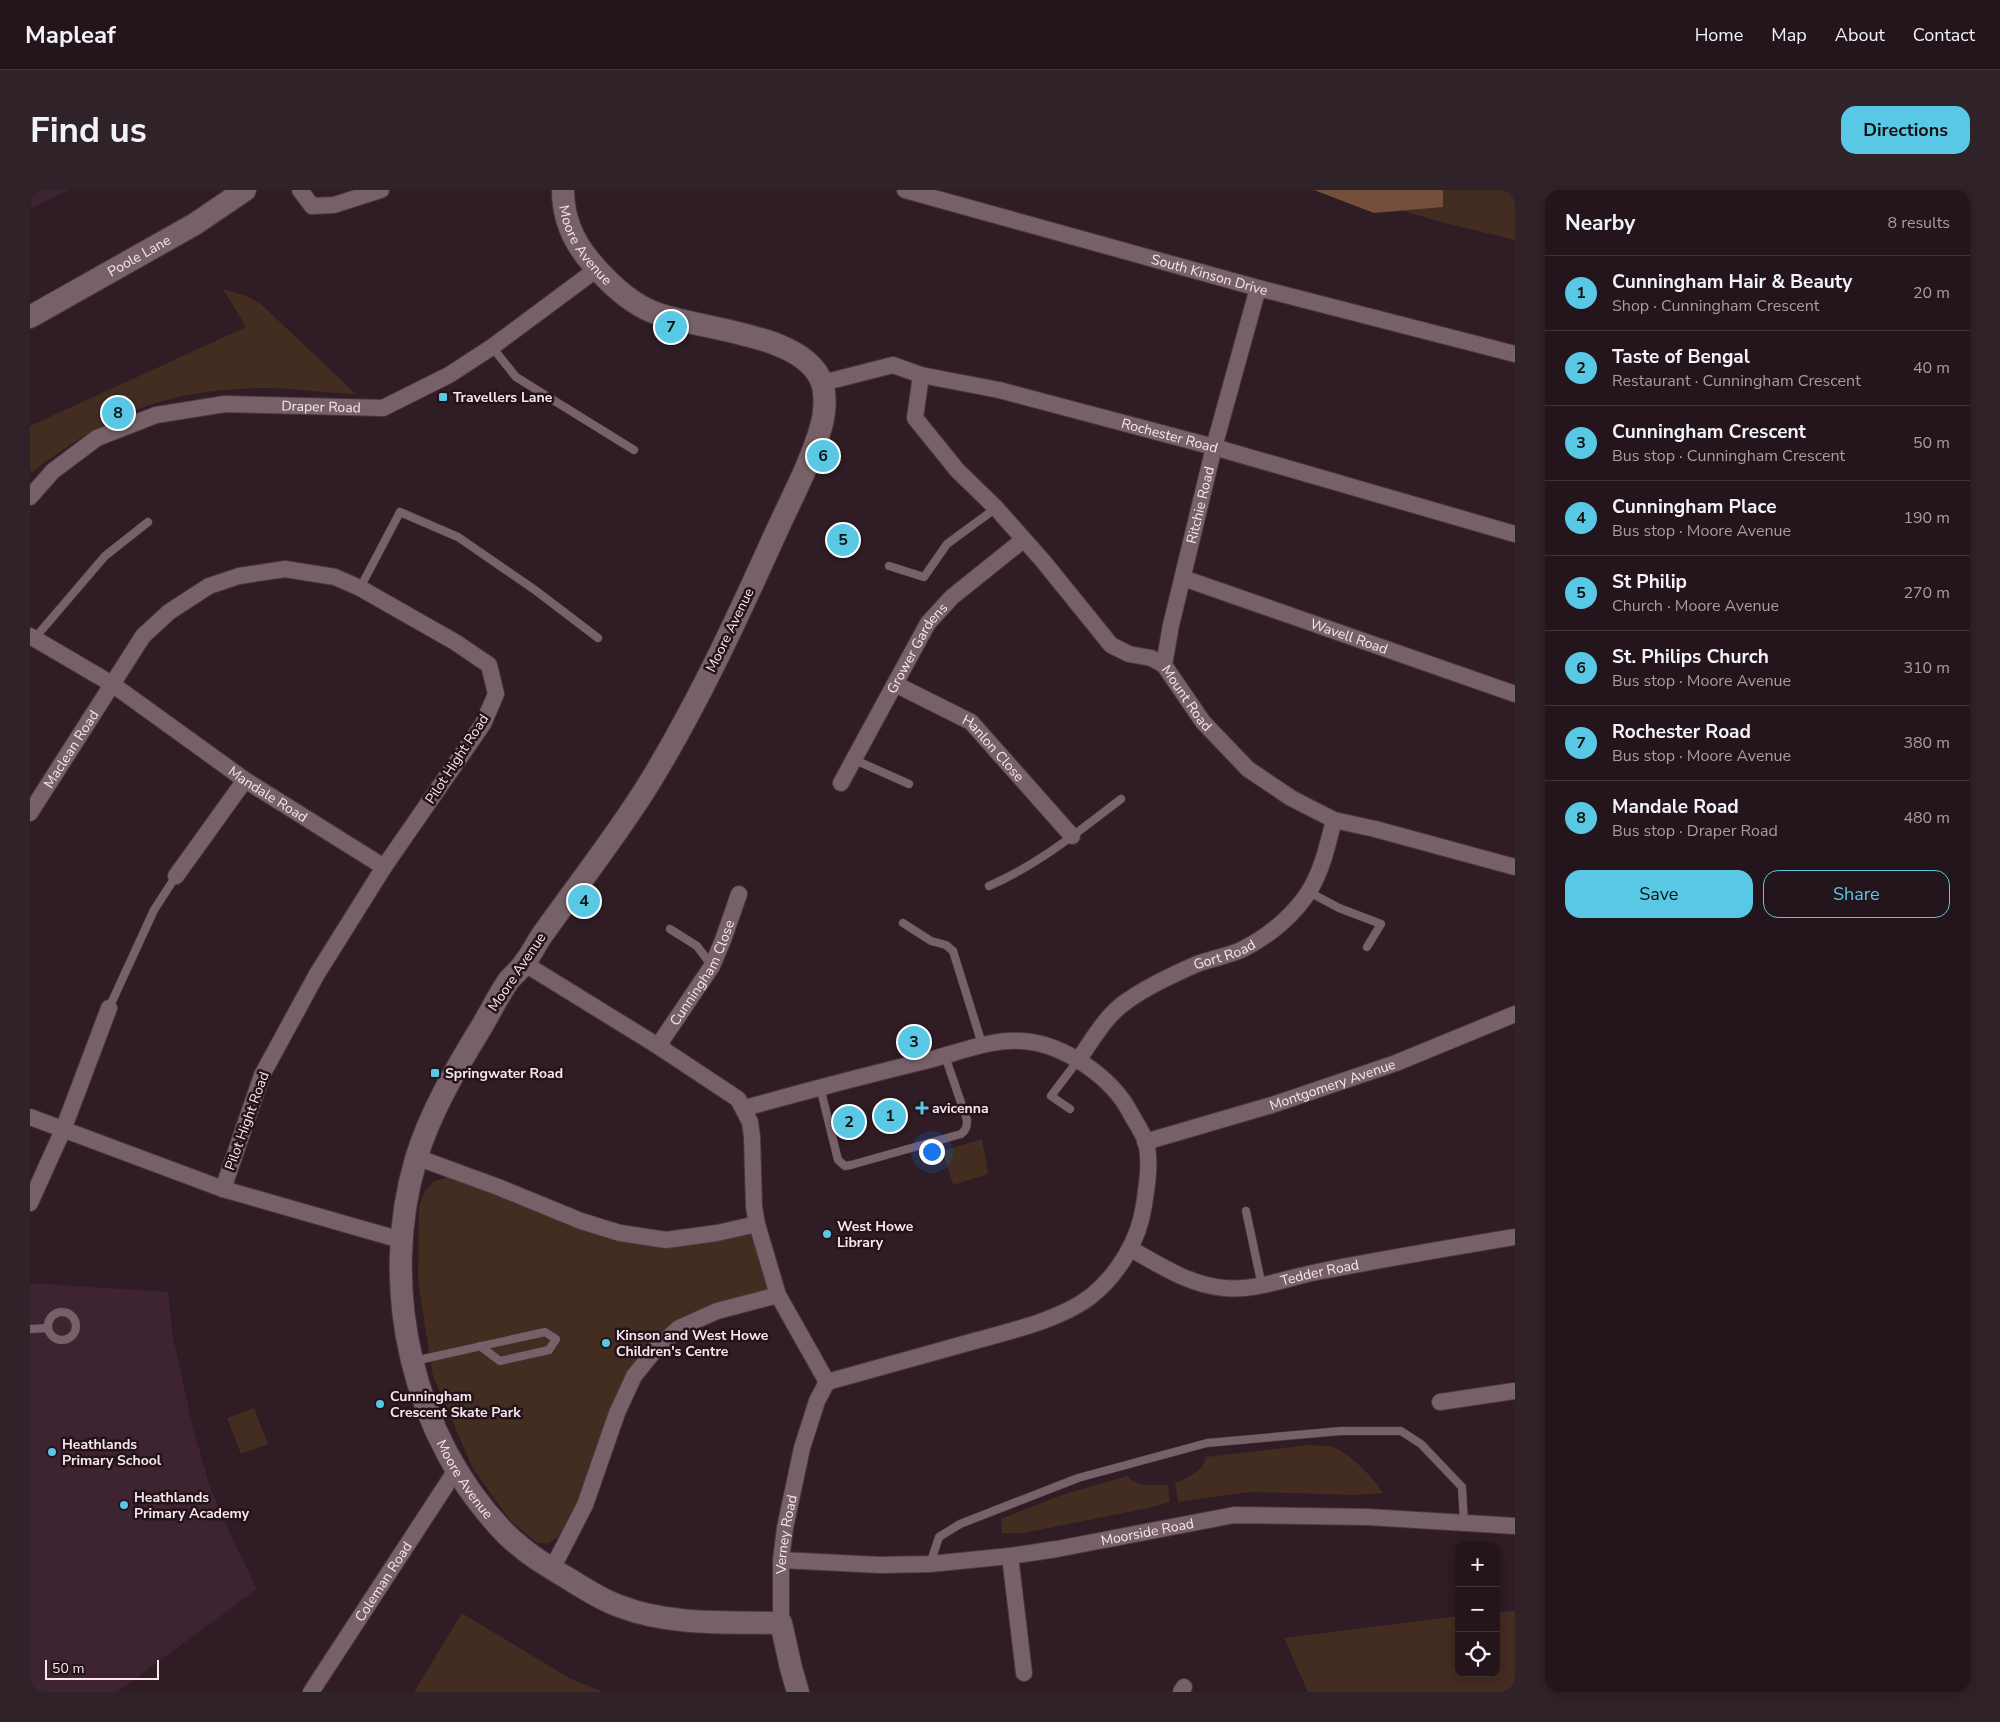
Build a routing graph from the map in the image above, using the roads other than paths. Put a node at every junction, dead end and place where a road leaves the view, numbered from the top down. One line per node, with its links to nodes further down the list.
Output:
1 (246, 190): 9 (street, Poole Lane)
2 (300, 190): 3 (street)
3 (381, 190)
4 (563, 190): 7 (street, Moore Avenue)
5 (905, 190): 6 (street, South Kinson Drive)
6 (928, 193): 8 (street, South Kinson Drive)
7 (597, 270): 10 (street, Draper Road); 13 (street, Moore Avenue)
8 (1258, 288): 11 (street, South Kinson Drive); 14 (street, Ritchie Road)
9 (30, 317)
10 (492, 347): 15 (lane); 16 (street, Draper Road)
11 (1515, 354)
12 (921, 375): 13 (street, Rochester Road); 14 (street, Rochester Road); 17 (street, Mount Road)
13 (822, 383): 47 (street, Moore Avenue)
14 (1214, 447): 19 (street, Rochester Road); 22 (street, Ritchie Road)
15 (634, 450)
16 (30, 497)
17 (996, 508): 20 (street, Mount Road); 21 (lane)
18 (148, 522): 24 (lane)
19 (1515, 534)
20 (1023, 540): 26 (street, Mount Road); 28 (street, Grower Gardens)
21 (889, 566)
22 (1183, 578): 26 (street, Ritchie Road); 29 (street, Wavell Road)
23 (360, 588): 25 (lane); 27 (street, Pilot Hight Road); 38 (street, Pilot Hight Road)
24 (32, 637): 27 (street, Mandale Road)
25 (598, 638)
26 (1164, 665): 36 (street, Mount Road)
27 (112, 684): 31 (street, Mandale Road); 35 (street, Maclean Road)
28 (896, 684): 30 (street, Grower Gardens); 37 (street, Hanlon Close)
29 (1515, 694)
30 (855, 760): 32 (street, Grower Gardens); 33 (lane)
31 (245, 780): 38 (street, Mandale Road); 40 (street)
32 (841, 782)
33 (908, 784)
34 (1121, 799): 37 (lane)
35 (30, 813)
36 (1334, 820): 39 (street, Mount Road); 42 (street, Gort Road)
37 (1072, 836): 41 (lane)
38 (384, 867): 62 (street, Pilot Hight Road)
39 (1515, 867)
40 (176, 876): 49 (lane)
41 (989, 886)
42 (1308, 892): 46 (lane); 54 (street, Gort Road)
43 (739, 894): 48 (street, Cunningham Close)
44 (903, 923): 51 (lane)
45 (670, 929): 48 (lane)
46 (1367, 947)
47 (524, 964): 52 (street); 61 (street, Moore Avenue)
48 (712, 966): 52 (street, Cunningham Close)
49 (109, 1008): 59 (street)
50 (1515, 1014): 60 (street, Montgomery Avenue)
51 (982, 1044): 53 (street); 54 (street)
52 (658, 1046): 56 (street)
53 (944, 1056): 55 (street); 55 (lane)
54 (1079, 1059): 57 (lane); 60 (street)
55 (820, 1088): 56 (street)
56 (745, 1108): 65 (street)
57 (1070, 1109)
58 (30, 1117): 59 (street)
59 (63, 1130): 62 (street); 63 (street)
60 (1146, 1142): 68 (street)
61 (416, 1157): 65 (street); 67 (street, Moore Avenue)
62 (223, 1189): 67 (street)
63 (30, 1204)
64 (1246, 1211): 69 (lane)
65 (757, 1224): 70 (street)
66 (1515, 1237): 69 (street, Tedder Road)
67 (401, 1240): 74 (street, Moore Avenue)
68 (1131, 1249): 69 (street, Tedder Road); 75 (street)
69 (1262, 1286)
70 (778, 1295): 75 (street); 84 (street)
71 (48, 1328): 72 (lane)
72 (30, 1329)
73 (480, 1346): 73 (lane); 74 (lane)
74 (412, 1362): 78 (street, Moore Avenue)
75 (827, 1382): 82 (street, Verney Road)
76 (1515, 1393): 77 (street)
77 (1440, 1402)
78 (456, 1470): 84 (street, Moore Avenue); 87 (street, Coleman Road)
79 (1464, 1524): 80 (street, Moorside Road); 81 (street, Moorside Road); 83 (lane)
80 (1515, 1526)
81 (1010, 1556): 83 (street, Moorside Road); 86 (street)
82 (781, 1560): 83 (street, Moorside Road); 85 (street, Verney Road)
83 (930, 1564)
84 (552, 1569): 85 (street, Moore Avenue)
85 (781, 1622): 88 (street, Verney Road)
86 (1024, 1673)
87 (311, 1692)
88 (798, 1692)

